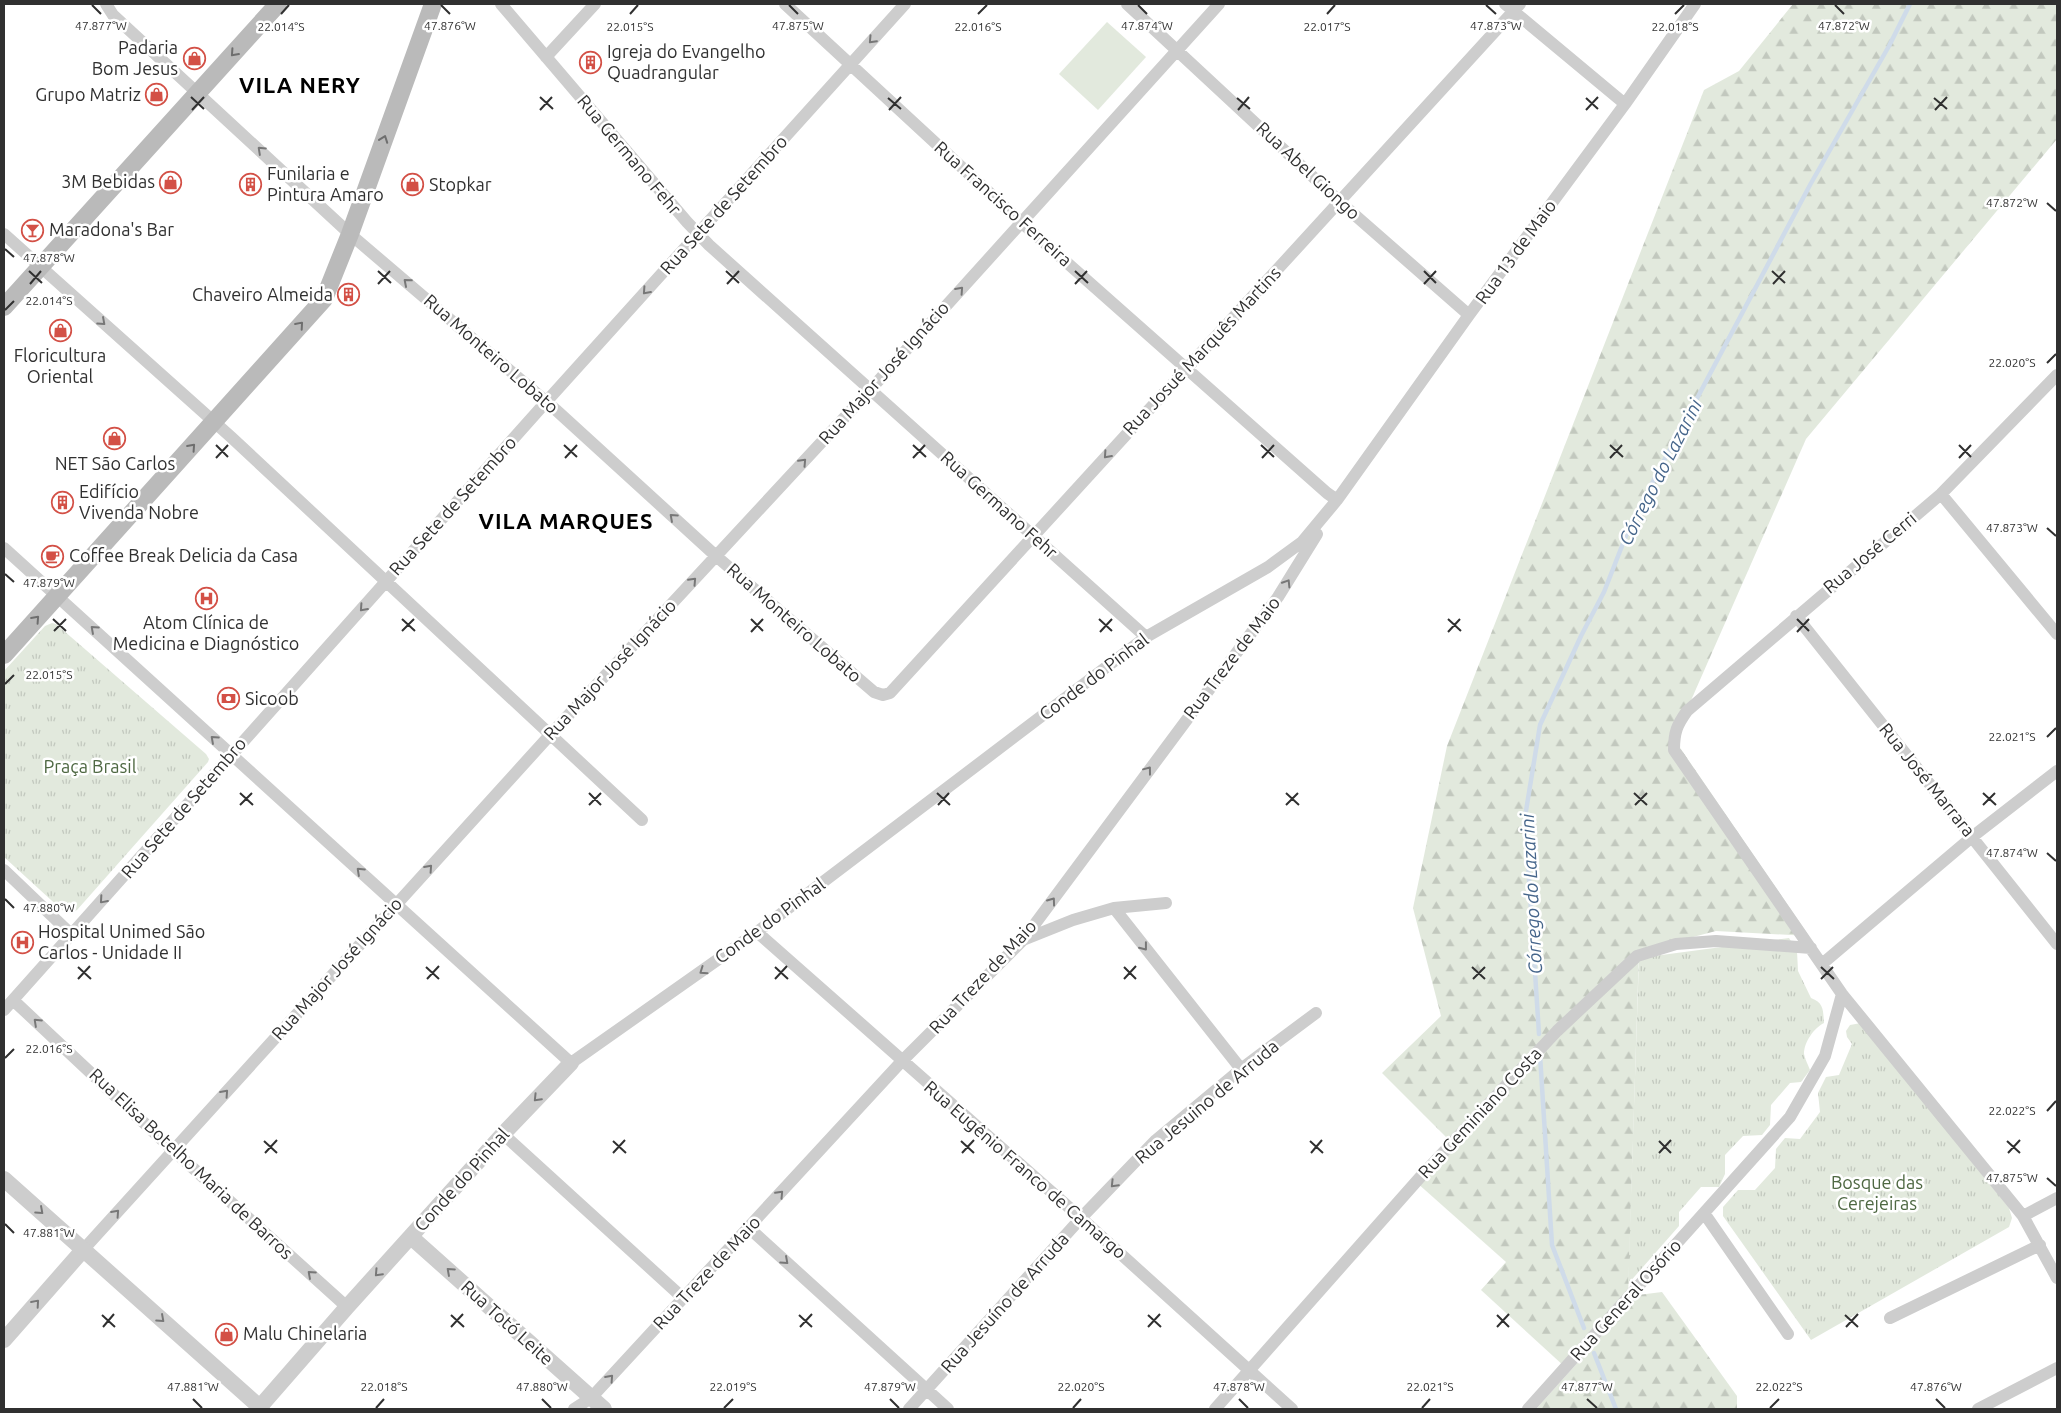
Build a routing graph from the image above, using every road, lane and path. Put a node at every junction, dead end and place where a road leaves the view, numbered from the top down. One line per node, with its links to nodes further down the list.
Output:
1 (106, 4): 15 (street, Rua Monteiro Lobato)
2 (278, 4): 15 (main road, one-way to 15)
3 (433, 4): 20 (main road, one-way to 3)
4 (501, 4): 13 (street, Rua Germano Fehr)
5 (595, 4): 13 (street)
6 (785, 4): 14 (street, Rua Francisco Ferreira)
7 (905, 4): 14 (street, Rua Sete de Setembro, one-way to 14)
8 (1127, 4): 12 (street, Rua Abel Giongo)
9 (1219, 4): 12 (street, Rua Major José Ignácio)
10 (1695, 4): 16 (street, Rua 13 de Maio)
11 (1513, 6): 16 (street); 17 (street, Rua Josué Marquês Martins)
12 (1178, 51): 17 (street, Rua Abel Giongo); 18 (street, Rua Major José Ignácio)
13 (546, 57): 21 (street, Rua Germano Fehr)
14 (850, 63): 18 (street, Rua Francisco Ferreira); 21 (street, Rua Sete de Setembro)
15 (198, 93): 20 (street, Rua Monteiro Lobato, one-way to 15); 22 (main road)
16 (1625, 104): 24 (street, Rua 13 de Maio)
17 (1340, 202): 24 (street, Rua Abel Giongo); 25 (street, Rua Josué Marquês Martins)
18 (1021, 222): 25 (street, Rua Francisco Ferreira); 27 (street, Rua Major José Ignácio, one-way to 18)
19 (4, 234): 22 (street)
20 (350, 234): 28 (street, Rua Monteiro Lobato, one-way to 20); 29 (main road, one-way to 20)
21 (698, 234): 27 (street, Rua Germano Fehr); 28 (street, Rua Sete de Setembro, one-way to 28)
22 (40, 266): 23 (main road); 29 (street, one-way to 29)
23 (4, 307)
24 (1469, 315): 31 (street, Rua 13 de Maio)
25 (1186, 367): 31 (street, Rua Francisco Ferreira); 32 (street, Rua Josué Marquês Martins, one-way to 32)
26 (2057, 376): 30 (street, Rua José Cerri)
27 (870, 390): 32 (street, Rua Germano Fehr); 34 (street, Rua Major José Ignácio, one-way to 27)
28 (546, 402): 34 (street, Rua Monteiro Lobato, one-way to 28); 35 (street, Rua Sete de Setembro)
29 (215, 422): 35 (street); 36 (main road, one-way to 29)
30 (1941, 494): 37 (street, Rua José Cerri); 38 (street)
31 (1337, 500): 39 (street, Conde do Pinhal); 53 (street, Rua Treze de Maio, one-way to 31)
32 (1033, 536): 39 (street, Rua Germano Fehr); 41 (street, Rua Josué Marquês Martins)
33 (4, 548): 36 (street)
34 (716, 556): 41 (street, Rua Monteiro Lobato); 42 (street, Rua Major José Ignácio, one-way to 34)
35 (386, 582): 42 (street); 43 (street, Rua Sete de Setembro, one-way to 43)
36 (58, 596): 40 (main road, one-way to 36); 43 (street, one-way to 36)
37 (1796, 616): 46 (street, Rua José Marrara); 55 (street, Rua José Cerri)
38 (2057, 634)
39 (1146, 637): 51 (street, Conde do Pinhal)
40 (4, 655)
41 (883, 695)
42 (550, 735): 45 (street); 49 (street, Rua Major José Ignácio, one-way to 42)
43 (231, 754): 49 (street, one-way to 43); 52 (street, Rua Sete de Setembro, one-way to 52)
44 (2057, 771): 46 (street)
45 (642, 820)
46 (1972, 837): 54 (street, Rua José Marrara); 56 (street)
47 (4, 870): 52 (street)
48 (1166, 903): 50 (street)
49 (396, 904): 62 (street); 65 (street, Rua Major José Ignácio, one-way to 49)
50 (1114, 908): 53 (street); 63 (street, one-way to 63)
51 (757, 932): 61 (street, Rua Eugênio Franco de Camargo); 62 (street, Conde do Pinhal, one-way to 62)
52 (72, 935): 58 (street, Rua Sete de Setembro)
53 (1023, 940): 61 (street, Rua Treze de Maio)
54 (2057, 944)
55 (1811, 948): 56 (street); 82 (street, Rua Geminiano Costa)
56 (1822, 964): 57 (street)
57 (1842, 994): 68 (street, Rua General Osório); 69 (street)
58 (13, 1000): 59 (street, Rua Sete de Setembro); 65 (street, Rua Elisa Botelho Maria de Barros, one-way to 58)
59 (4, 1010)
60 (1316, 1013): 63 (street, Rua Jesuino de Arruda)
61 (902, 1061): 70 (street, Rua Eugênio Franco de Camargo); 71 (street, Rua Treze de Maio, one-way to 61)
62 (571, 1064): 64 (street, Conde do Pinhal, one-way to 64)
63 (1241, 1069): 70 (street, Rua Jesuino de Arruda, one-way to 70)
64 (503, 1134): 72 (street, Conde do Pinhal); 76 (street)
65 (173, 1150): 74 (street, Rua Major José Ignácio, one-way to 65); 77 (street, Rua Elisa Botelho Maria de Barros, one-way to 65)
66 (4, 1179): 74 (street, one-way to 74)
67 (2057, 1198): 69 (street)
68 (1704, 1213): 79 (street); 91 (street, Rua General Osório)
69 (2023, 1216): 73 (street)
70 (1081, 1218): 82 (street, Rua Eugênio Franco de Camargo); 83 (street, Rua Jesuíno de Arruda)
71 (749, 1228): 76 (street, Rua Treze de Maio); 83 (street, one-way to 83)
72 (411, 1237): 77 (street, Conde do Pinhal, one-way to 77); 84 (street, Rua Totó Leite, one-way to 72)
73 (2040, 1244): 75 (street); 78 (street)
74 (83, 1250): 80 (street, Rua Major José Ignácio, one-way to 74); 85 (street, one-way to 85)
75 (2057, 1278)
76 (683, 1298): 84 (street, Rua Treze de Maio, one-way to 76)
77 (347, 1307): 85 (street, Conde do Pinhal)
78 (1890, 1318)
79 (1788, 1334)
80 (4, 1340)
81 (2057, 1368): 92 (street)
82 (1249, 1370): 89 (street, Rua Geminiano Costa); 90 (street, Rua Eugênio Franco de Camargo)
83 (927, 1390): 87 (street, Rua Jesuíno de Arruda); 88 (street)
84 (597, 1404): 86 (street, Rua Treze de Maio)
85 (260, 1409)
86 (574, 1409)
87 (909, 1409)
88 (948, 1409)
89 (1215, 1409)
90 (1292, 1409)
91 (1528, 1409)
92 (1978, 1409)

